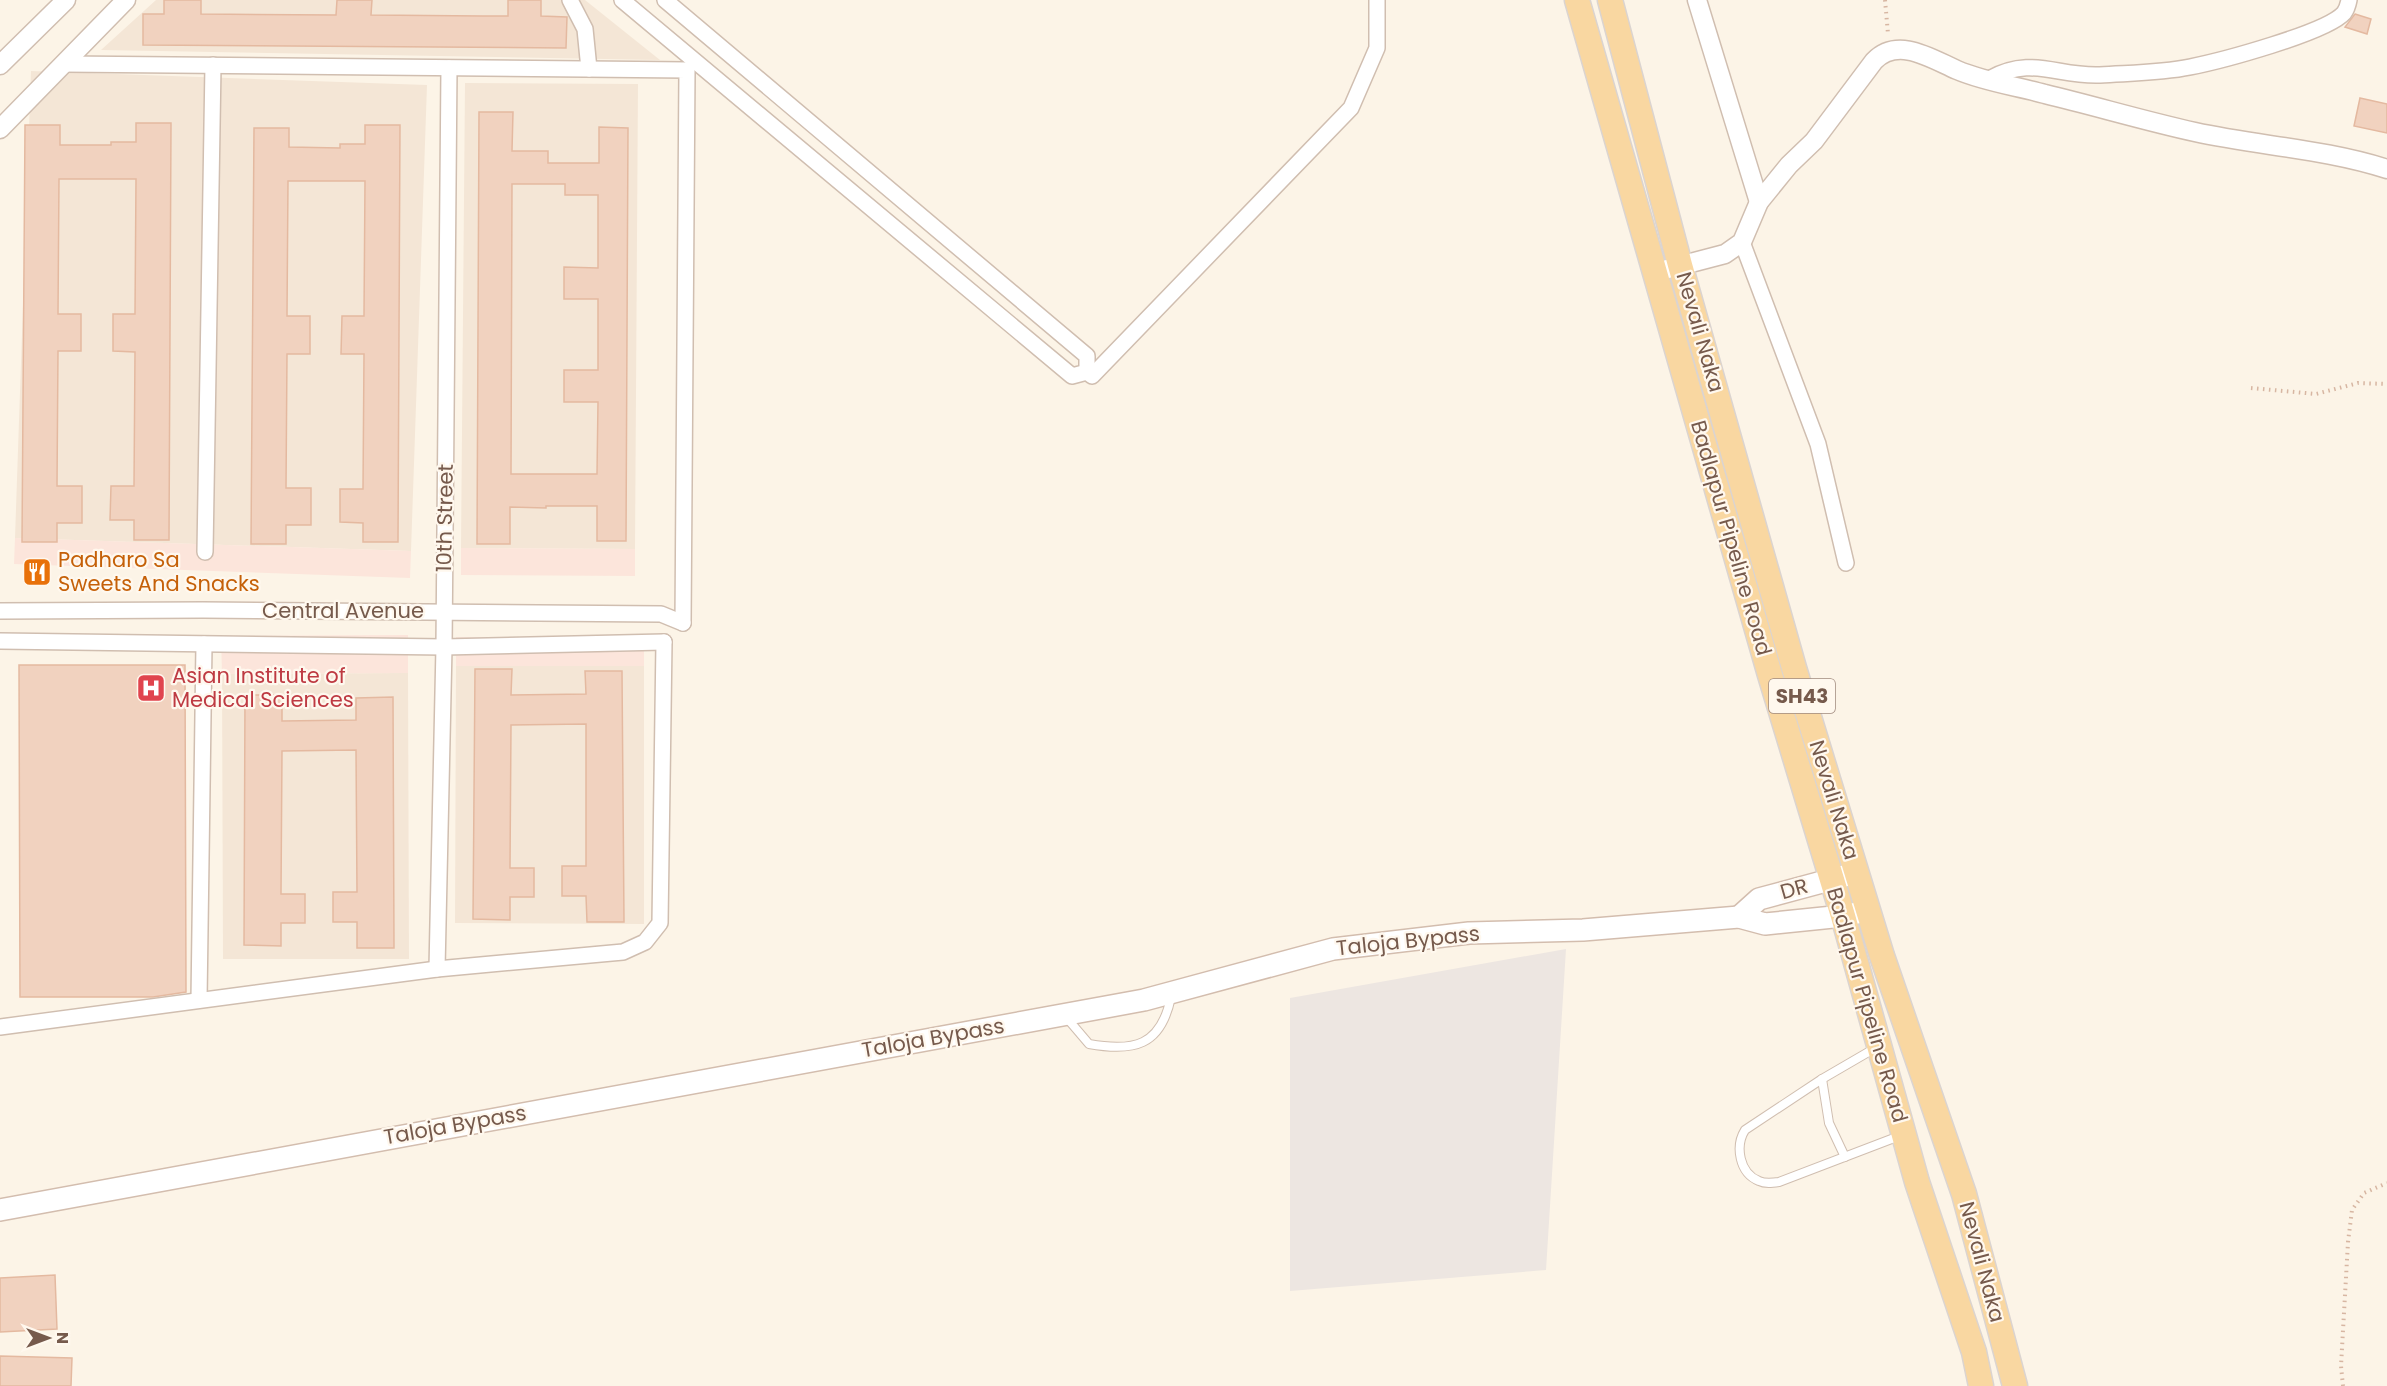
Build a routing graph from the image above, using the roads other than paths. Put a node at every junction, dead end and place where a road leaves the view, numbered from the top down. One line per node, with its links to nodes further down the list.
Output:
1 (66, 0): 12 (street)
2 (126, 0): 11 (street)
3 (570, 0): 15 (street)
4 (622, 0): 23 (street)
5 (665, 0): 23 (street)
6 (1377, 0): 23 (street)
7 (1577, 0): 22 (main road, Badlapur Pipeline Road / SH43)
8 (1610, 0): 21 (main road, Nevali Naka / SH43)
9 (1697, 0): 19 (street)
10 (2349, 0): 16 (street)
11 (63, 64): 13 (street); 17 (street)
12 (0, 65)
13 (213, 65): 14 (street); 24 (street)
14 (449, 68): 15 (street); 27 (street, 10th Street)
15 (589, 69): 28 (street)
16 (1989, 79): 18 (street); 19 (street)
17 (0, 129)
18 (2387, 169)
19 (1759, 202): 20 (street)
20 (1742, 242): 21 (street); 25 (street)
21 (1680, 265): 22 (street); 33 (main road, Nevali Naka / SH43)
22 (1656, 272): 34 (main road, Badlapur Pipeline Road / SH43)
23 (1087, 372)
24 (205, 552)
25 (1846, 563)
26 (0, 611): 27 (street, Central Avenue)
27 (444, 612): 28 (street, Central Avenue); 32 (street, 10th Street)
28 (683, 624): 30 (street)
29 (0, 641): 31 (street, Central Avenue)
30 (664, 642): 32 (street, Central Avenue); 38 (street)
31 (204, 644): 32 (street, Central Avenue); 40 (street)
32 (444, 647): 38 (street, 10th Street)
33 (1856, 873): 34 (main road, DR); 35 (main road, Nevali Naka / SH43)
34 (1832, 879): 36 (main road, Badlapur Pipeline Road / SH43); 37 (main road, DR)
35 (1868, 910): 36 (main road, Taloja Bypass); 48 (main road, Nevali Naka / SH43)
36 (1843, 916): 37 (main road, Taloja Bypass); 43 (main road, Badlapur Pipeline Road / SH43)
37 (1739, 917): 39 (main road, Taloja Bypass)
38 (437, 969): 40 (street)
39 (1171, 992): 41 (main road, Taloja Bypass); 41 (lane)
40 (199, 1000): 42 (street)
41 (1064, 1014): 47 (main road, Taloja Bypass)
42 (0, 1027)
43 (1879, 1046): 44 (lane); 45 (main road, Badlapur Pipeline Road / SH43)
44 (1822, 1079): 46 (lane); 46 (lane)
45 (1904, 1134): 46 (lane); 49 (main road, Badlapur Pipeline Road / SH43)
46 (1845, 1157)
47 (0, 1210)
48 (2003, 1340): 49 (main road); 51 (main road, Nevali Naka / SH43)
49 (1974, 1352): 50 (main road, Badlapur Pipeline Road / SH43)
50 (1981, 1386)
51 (2015, 1386)

